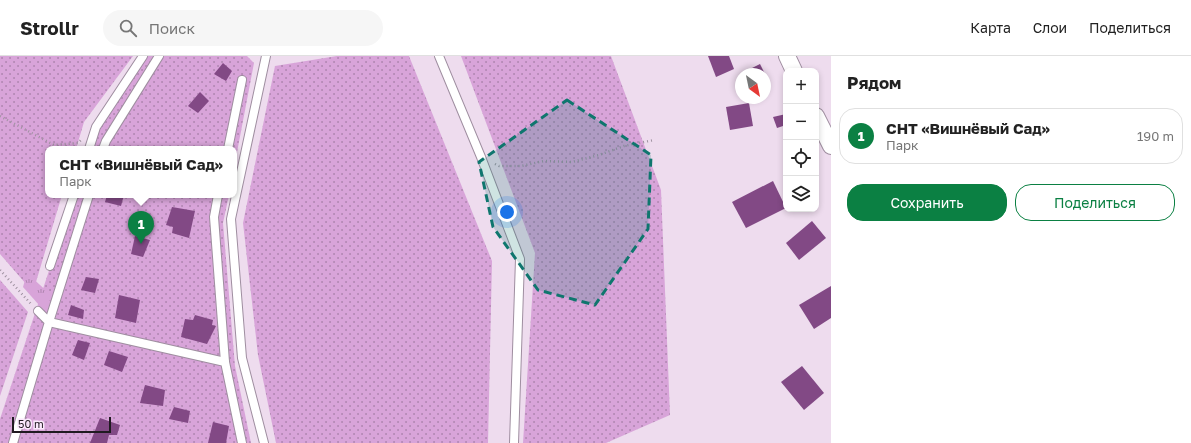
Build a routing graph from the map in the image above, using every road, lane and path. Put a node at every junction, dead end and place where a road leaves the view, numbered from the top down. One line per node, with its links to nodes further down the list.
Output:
1 (143, 56): 11 (lane)
2 (159, 56): 14 (lane)
3 (266, 56): 4 (lane); 18 (lane)
4 (270, 56)
5 (439, 56): 17 (lane)
6 (787, 56): 7 (street)
7 (793, 68)
8 (242, 80): 15 (lane)
9 (0, 116): 11 (path)
10 (819, 122): 16 (street)
11 (96, 127): 13 (lane)
12 (654, 140): 17 (path)
13 (90, 146)
14 (104, 146)
15 (229, 146)
16 (831, 146)
17 (481, 157): 31 (lane)
18 (237, 191)
19 (73, 198): 23 (lane)
20 (88, 198): 26 (lane)
21 (217, 198): 27 (lane)
22 (236, 198): 30 (lane)
23 (50, 266)
24 (0, 270): 25 (path)
25 (38, 311): 26 (lane)
26 (49, 322): 27 (lane); 28 (lane)
27 (225, 362): 29 (lane)
28 (13, 443)
29 (242, 443)
30 (264, 443)
31 (514, 443)

